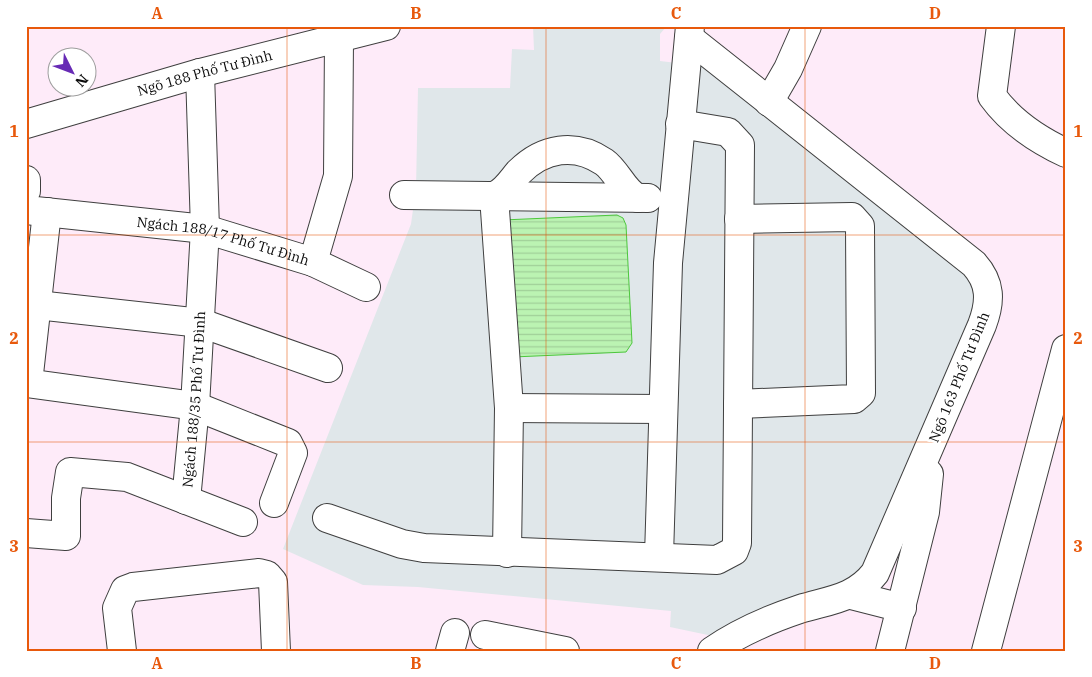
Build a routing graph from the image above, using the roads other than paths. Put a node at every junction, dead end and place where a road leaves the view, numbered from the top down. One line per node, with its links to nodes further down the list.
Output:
1 (386, 26): 5 (street, Ngõ 188 Phố Tư Đình)
2 (807, 26): 7 (street)
3 (1001, 26): 10 (street)
4 (689, 32): 7 (street, Ngõ 163 Phố Tư Đình); 9 (street)
5 (339, 39): 6 (street, Ngõ 188 Phố Tư Đình); 20 (street, Ngách 188/17 Phố Tư Đình)
6 (200, 73): 8 (street, Ngõ 188 Phố Tư Đình); 19 (street, Ngách 188/35 Phố Tư Đình)
7 (768, 102): 31 (street, Ngõ 163 Phố Tư Đình)
8 (26, 124)
9 (680, 124): 16 (street); 18 (street)
10 (1066, 153)
11 (26, 180): 12 (street)
12 (26, 191)
13 (404, 195): 14 (street)
14 (494, 196): 15 (street); 15 (street); 29 (street)
15 (638, 198): 16 (street)
16 (673, 199): 30 (street)
17 (37, 211): 19 (street, Ngách 188/17 Phố Tư Đình); 22 (street)
18 (739, 219): 27 (street); 27 (street)
19 (205, 229): 20 (street, Ngách 188/17 Phố Tư Đình); 23 (street, Ngách 188/35 Phố Tư Đình)
20 (313, 262): 21 (street)
21 (366, 287)
22 (37, 305): 23 (street); 26 (street)
23 (201, 323): 25 (street); 28 (street, Ngách 188/35 Phố Tư Đình)
24 (1066, 349): 48 (street)
25 (328, 368)
26 (27, 383): 28 (street)
27 (738, 404): 38 (street)
28 (195, 406): 32 (street, Ngách 188/35 Phố Tư Đình); 33 (street)
29 (509, 408): 30 (street); 37 (street)
30 (663, 409): 38 (street)
31 (932, 444): 39 (street, Ngõ 163 Phố Tư Đình); 40 (street)
32 (186, 500): 35 (street); 36 (street, Ngách 188/35 Phố Tư Đình)
33 (274, 503)
34 (327, 518): 37 (street)
35 (243, 522)
36 (26, 533)
37 (507, 553): 38 (street)
38 (659, 556)
39 (851, 595): 40 (street); 46 (street, Ngõ 163 Phố Tư Đình)
40 (902, 608): 47 (street)
41 (485, 635): 42 (street)
42 (532, 648): 45 (street)
43 (122, 651): 44 (street)
44 (276, 651)
45 (565, 651)
46 (712, 651)
47 (890, 651)
48 (986, 651)

